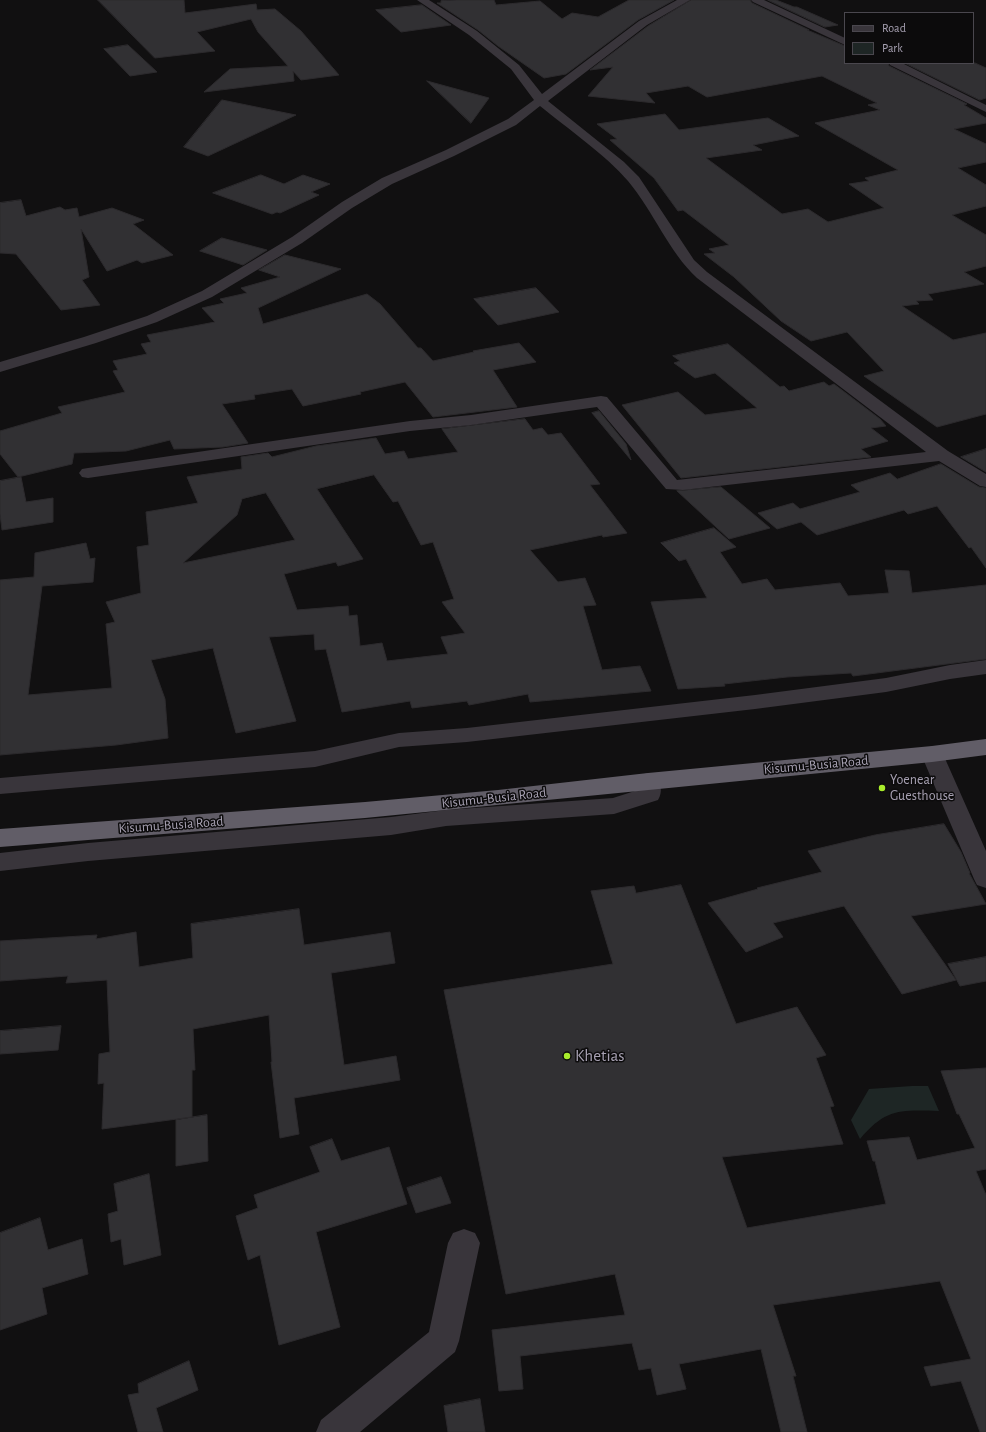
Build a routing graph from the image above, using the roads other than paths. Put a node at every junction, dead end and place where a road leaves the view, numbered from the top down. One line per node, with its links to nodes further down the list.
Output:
1 (422, 0): 6 (street)
2 (685, 0): 6 (street)
3 (756, 0): 4 (street)
4 (844, 42)
5 (896, 64): 7 (street)
6 (541, 102): 8 (street); 9 (street)
7 (986, 110)
8 (0, 367)
9 (942, 455): 10 (street); 11 (street)
10 (88, 473)
11 (986, 482)
12 (986, 667): 16 (street)
13 (986, 747): 14 (highway, Kisumu-Busia Road)
14 (932, 754): 15 (highway, Kisumu-Busia Road); 19 (street)
15 (648, 781): 17 (highway, Kisumu-Busia Road); 18 (street)
16 (0, 786)
17 (0, 838)
18 (0, 862)
19 (986, 879)
20 (464, 1243): 21 (street)
21 (333, 1432)

